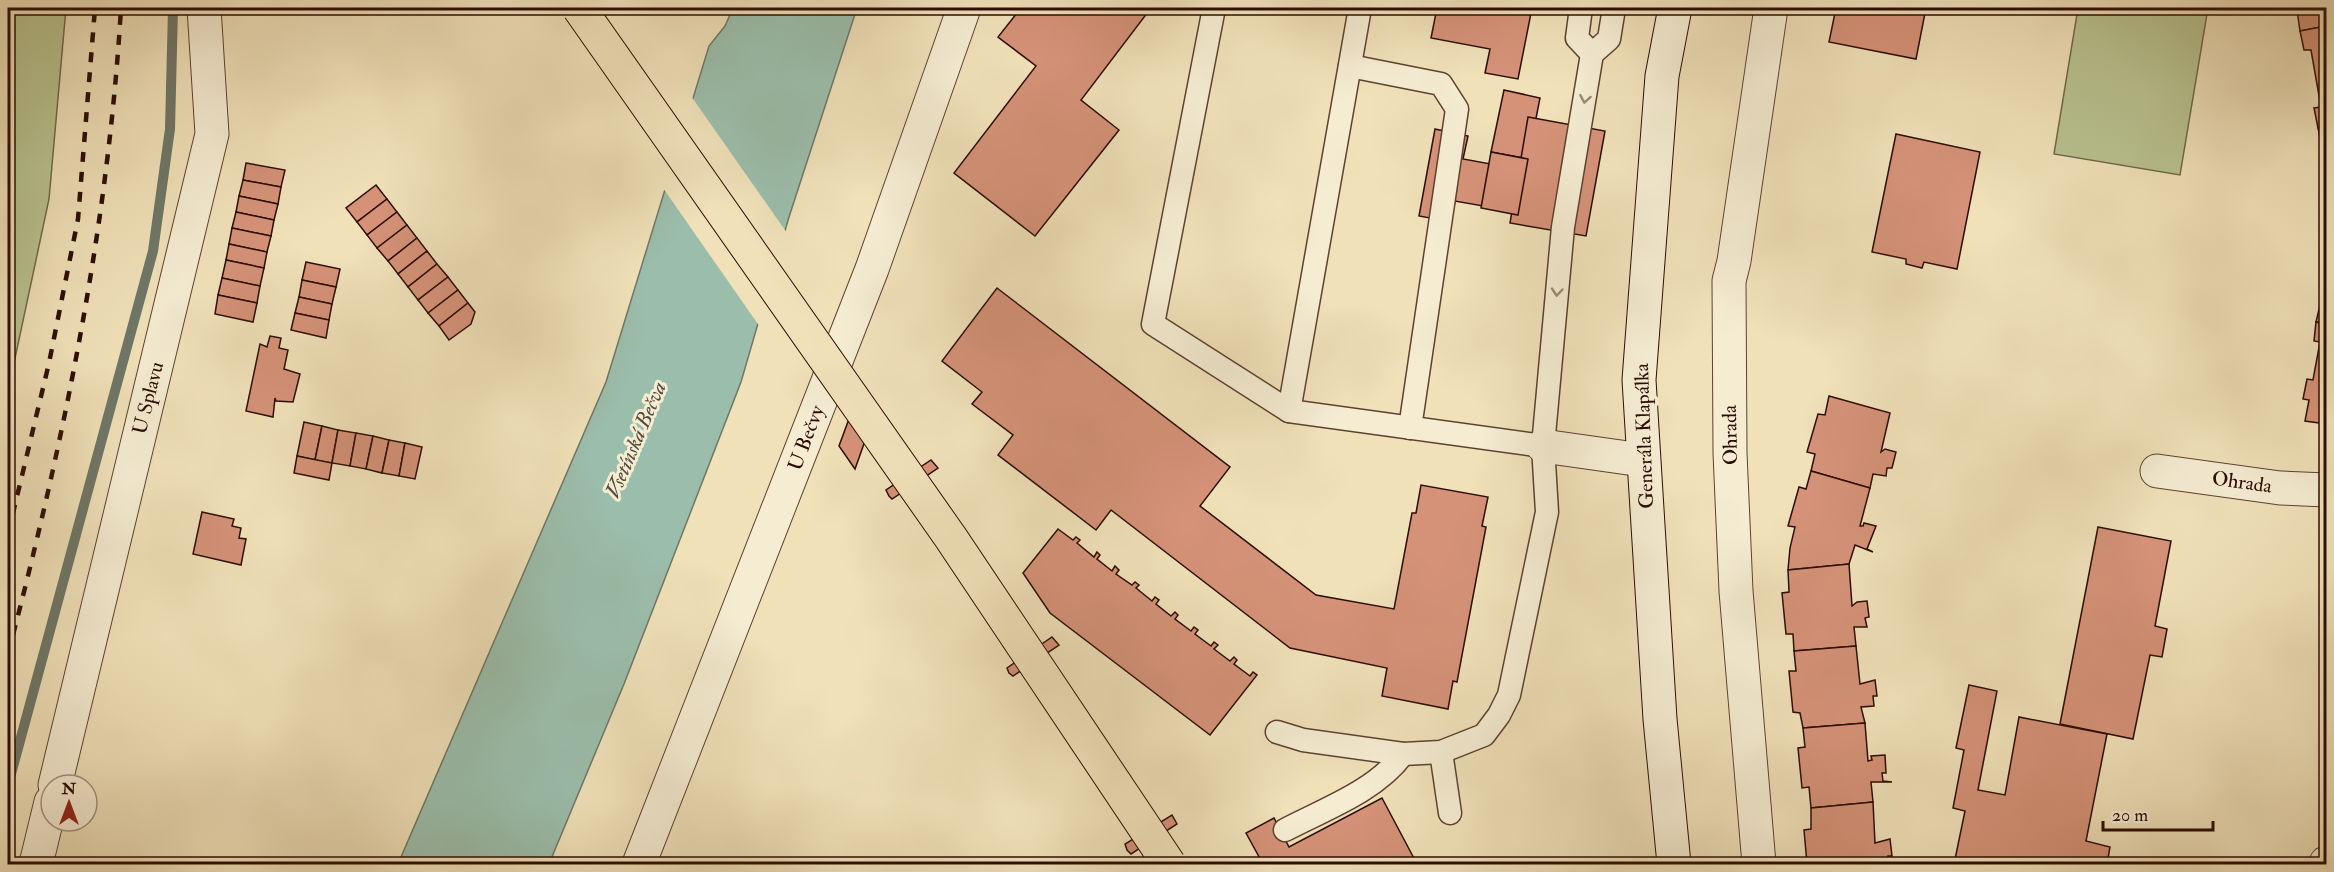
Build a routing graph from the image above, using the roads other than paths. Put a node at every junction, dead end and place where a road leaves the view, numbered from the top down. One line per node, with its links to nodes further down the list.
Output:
1 (204, 8): 21 (street, U Splavu)
2 (579, 8): 27 (main road, bridge)
3 (964, 8): 26 (street, U Bečvy)
4 (1214, 8): 12 (lane)
5 (1360, 8): 11 (lane)
6 (1581, 8): 10 (lane)
7 (1614, 8): 10 (lane)
8 (1675, 8): 15 (street, Generála Klapálka)
9 (1771, 8): 29 (street, Ohrada)
10 (1592, 54): 14 (lane, one-way to 14)
11 (1350, 66): 12 (lane); 13 (lane)
12 (1289, 411): 13 (lane)
13 (1410, 428): 14 (lane)
14 (1543, 446): 15 (street); 19 (lane)
15 (1642, 460): 28 (street, Generála Klapálka)
16 (2157, 471): 17 (street, Ohrada)
17 (2326, 489)
18 (1277, 732): 20 (lane)
19 (1441, 752): 20 (lane); 22 (lane)
20 (1403, 754): 23 (lane)
21 (58, 773)
22 (1450, 813)
23 (1285, 830)
24 (44, 833): 25 (street)
25 (36, 864)
26 (639, 864)
27 (1168, 864)
28 (1674, 864)
29 (1759, 864)

